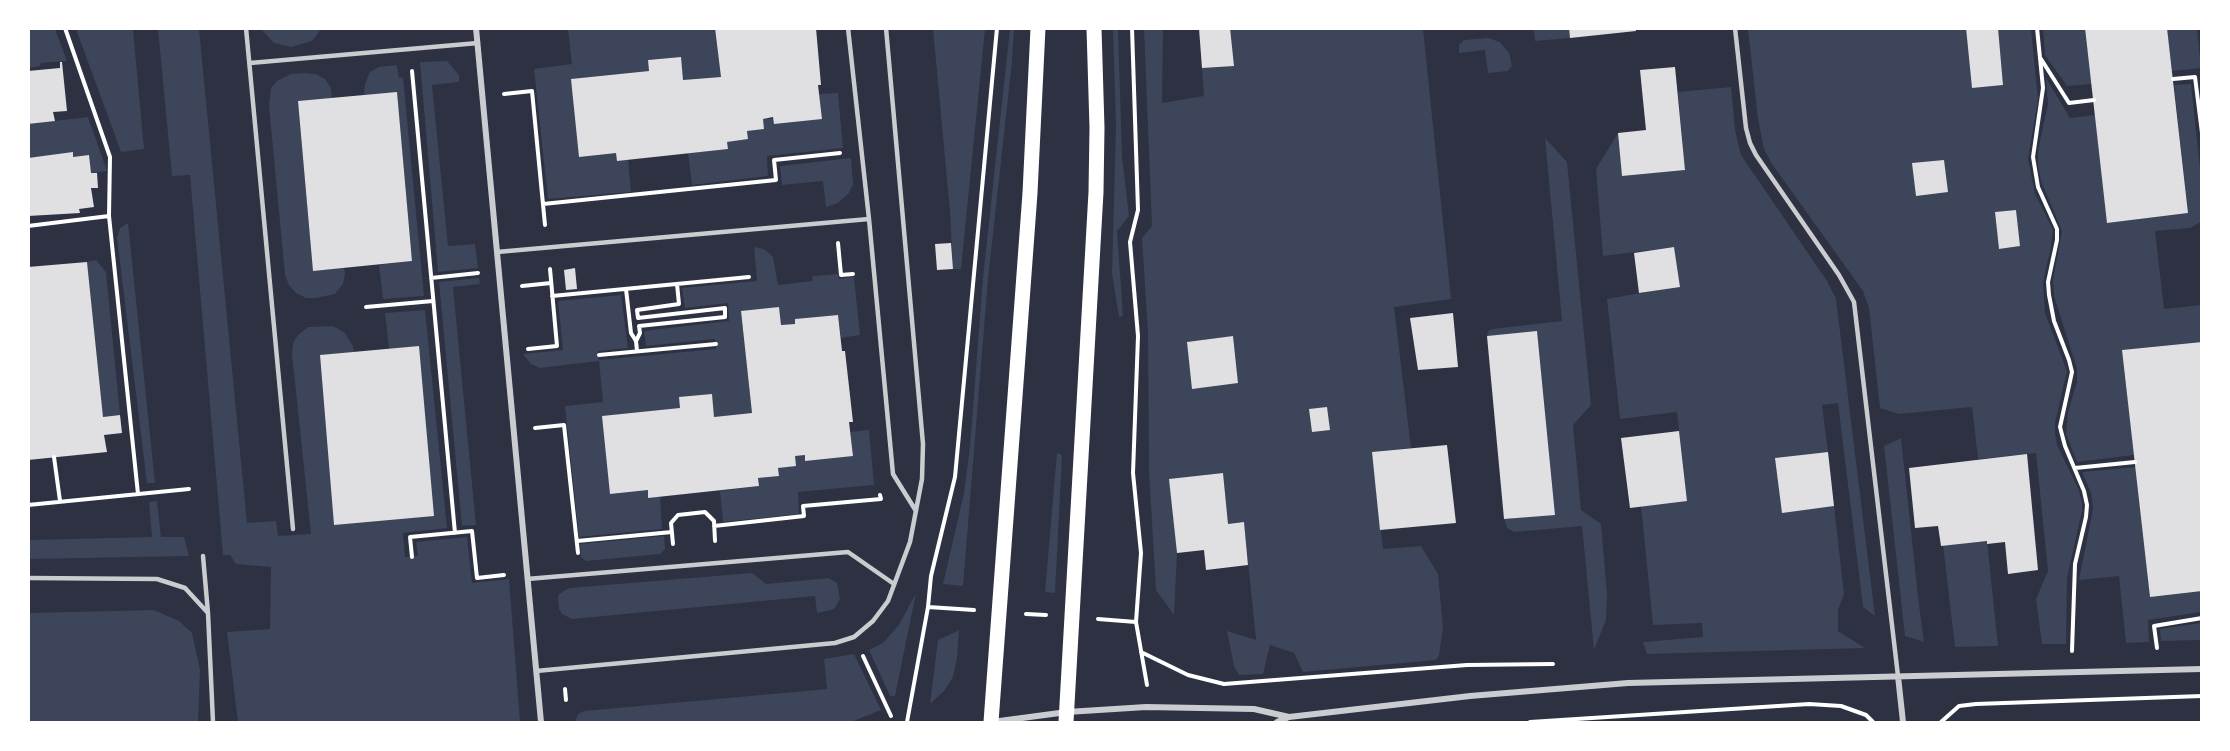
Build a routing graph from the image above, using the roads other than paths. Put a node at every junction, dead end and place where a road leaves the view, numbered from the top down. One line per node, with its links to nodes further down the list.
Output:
1 (246, 28): 9 (lane)
2 (476, 28): 8 (street)
3 (848, 28): 10 (lane)
4 (886, 28): 12 (lane)
5 (1038, 28): 24 (main road)
6 (1094, 28): 22 (main road)
7 (1735, 28): 21 (lane)
8 (478, 43): 9 (lane); 11 (street)
9 (250, 63): 13 (lane)
10 (869, 219): 11 (lane); 12 (lane)
11 (497, 252): 15 (street)
12 (916, 511): 17 (lane)
13 (293, 529)
14 (203, 556): 18 (lane)
15 (526, 576): 17 (lane); 20 (street)
16 (28, 578): 18 (lane)
17 (894, 584): 20 (lane)
18 (208, 613): 25 (lane)
19 (2202, 669): 21 (street)
20 (536, 671): 26 (street)
21 (1898, 676): 23 (street); 28 (street)
22 (1067, 717): 23 (street); 24 (street)
23 (1289, 717): 27 (street)
24 (990, 722)
25 (213, 723)
26 (541, 723)
27 (1277, 723)
28 (1903, 723)

